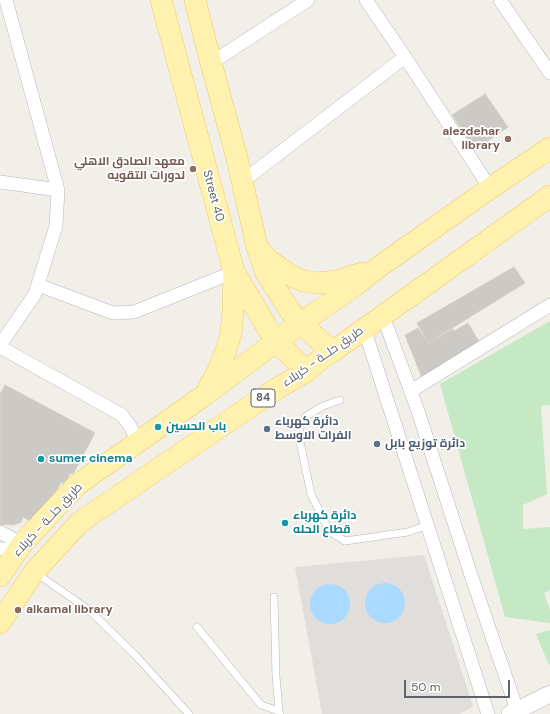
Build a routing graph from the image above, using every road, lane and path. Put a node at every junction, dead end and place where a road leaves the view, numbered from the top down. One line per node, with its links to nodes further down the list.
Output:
1 (6, 0): 14 (street)
2 (161, 0): 18 (main road, Street 40)
3 (195, 0): 8 (main road)
4 (308, 0): 8 (street)
5 (366, 0): 7 (street)
6 (500, 0): 9 (street)
7 (405, 57): 11 (street); 13 (street)
8 (211, 63): 11 (main road)
9 (550, 73)
10 (550, 148): 13 (main road, طريق حلــة - كربلاء)
11 (243, 181): 16 (main road)
12 (0, 182): 14 (street)
13 (490, 188): 17 (main road, طريق حلــة - كربلاء)
14 (58, 190): 19 (street)
15 (550, 196): 22 (main road, طريق حلــة - كربلاء / 84)
16 (257, 247): 17 (main road); 21 (main road)
17 (376, 268): 21 (main road, طريق حلــة - كربلاء)
18 (234, 272): 19 (street); 24 (main road, Street 40); 29 (main road)
19 (38, 285): 25 (street)
20 (550, 305): 28 (street)
21 (300, 323): 24 (main road, طريق حلــة - كربلاء); 26 (main road)
22 (386, 325): 23 (main road, طريق حلــة - كربلاء / 84); 28 (street)
23 (367, 336): 26 (main road, طريق حلــة - كربلاء / 84); 32 (street)
24 (276, 342): 27 (main road, Street 40); 29 (main road, طريق حلــة - كربلاء)
25 (0, 346): 31 (street)
26 (332, 352): 27 (main road, طريق حلــة - كربلاء / 84)
27 (306, 371): 35 (main road, طريق حلــة - كربلاء / 84)
28 (411, 391): 41 (street)
29 (206, 394): 31 (main road, طريق حلــة - كربلاء)
30 (340, 400): 32 (lane)
31 (138, 442): 34 (main road, طريق حلــة - كربلاء)
32 (428, 526): 44 (street)
33 (0, 532): 34 (street)
34 (13, 547): 36 (main road, طريق حلــة - كربلاء)
35 (34, 572): 38 (main road, طريق حلــة - كربلاء / 84); 43 (lane)
36 (0, 576)
37 (274, 598): 42 (lane)
38 (0, 623)
39 (197, 627): 42 (lane)
40 (550, 694): 41 (street)
41 (514, 712)
42 (280, 713)
43 (189, 714)
44 (488, 714)

